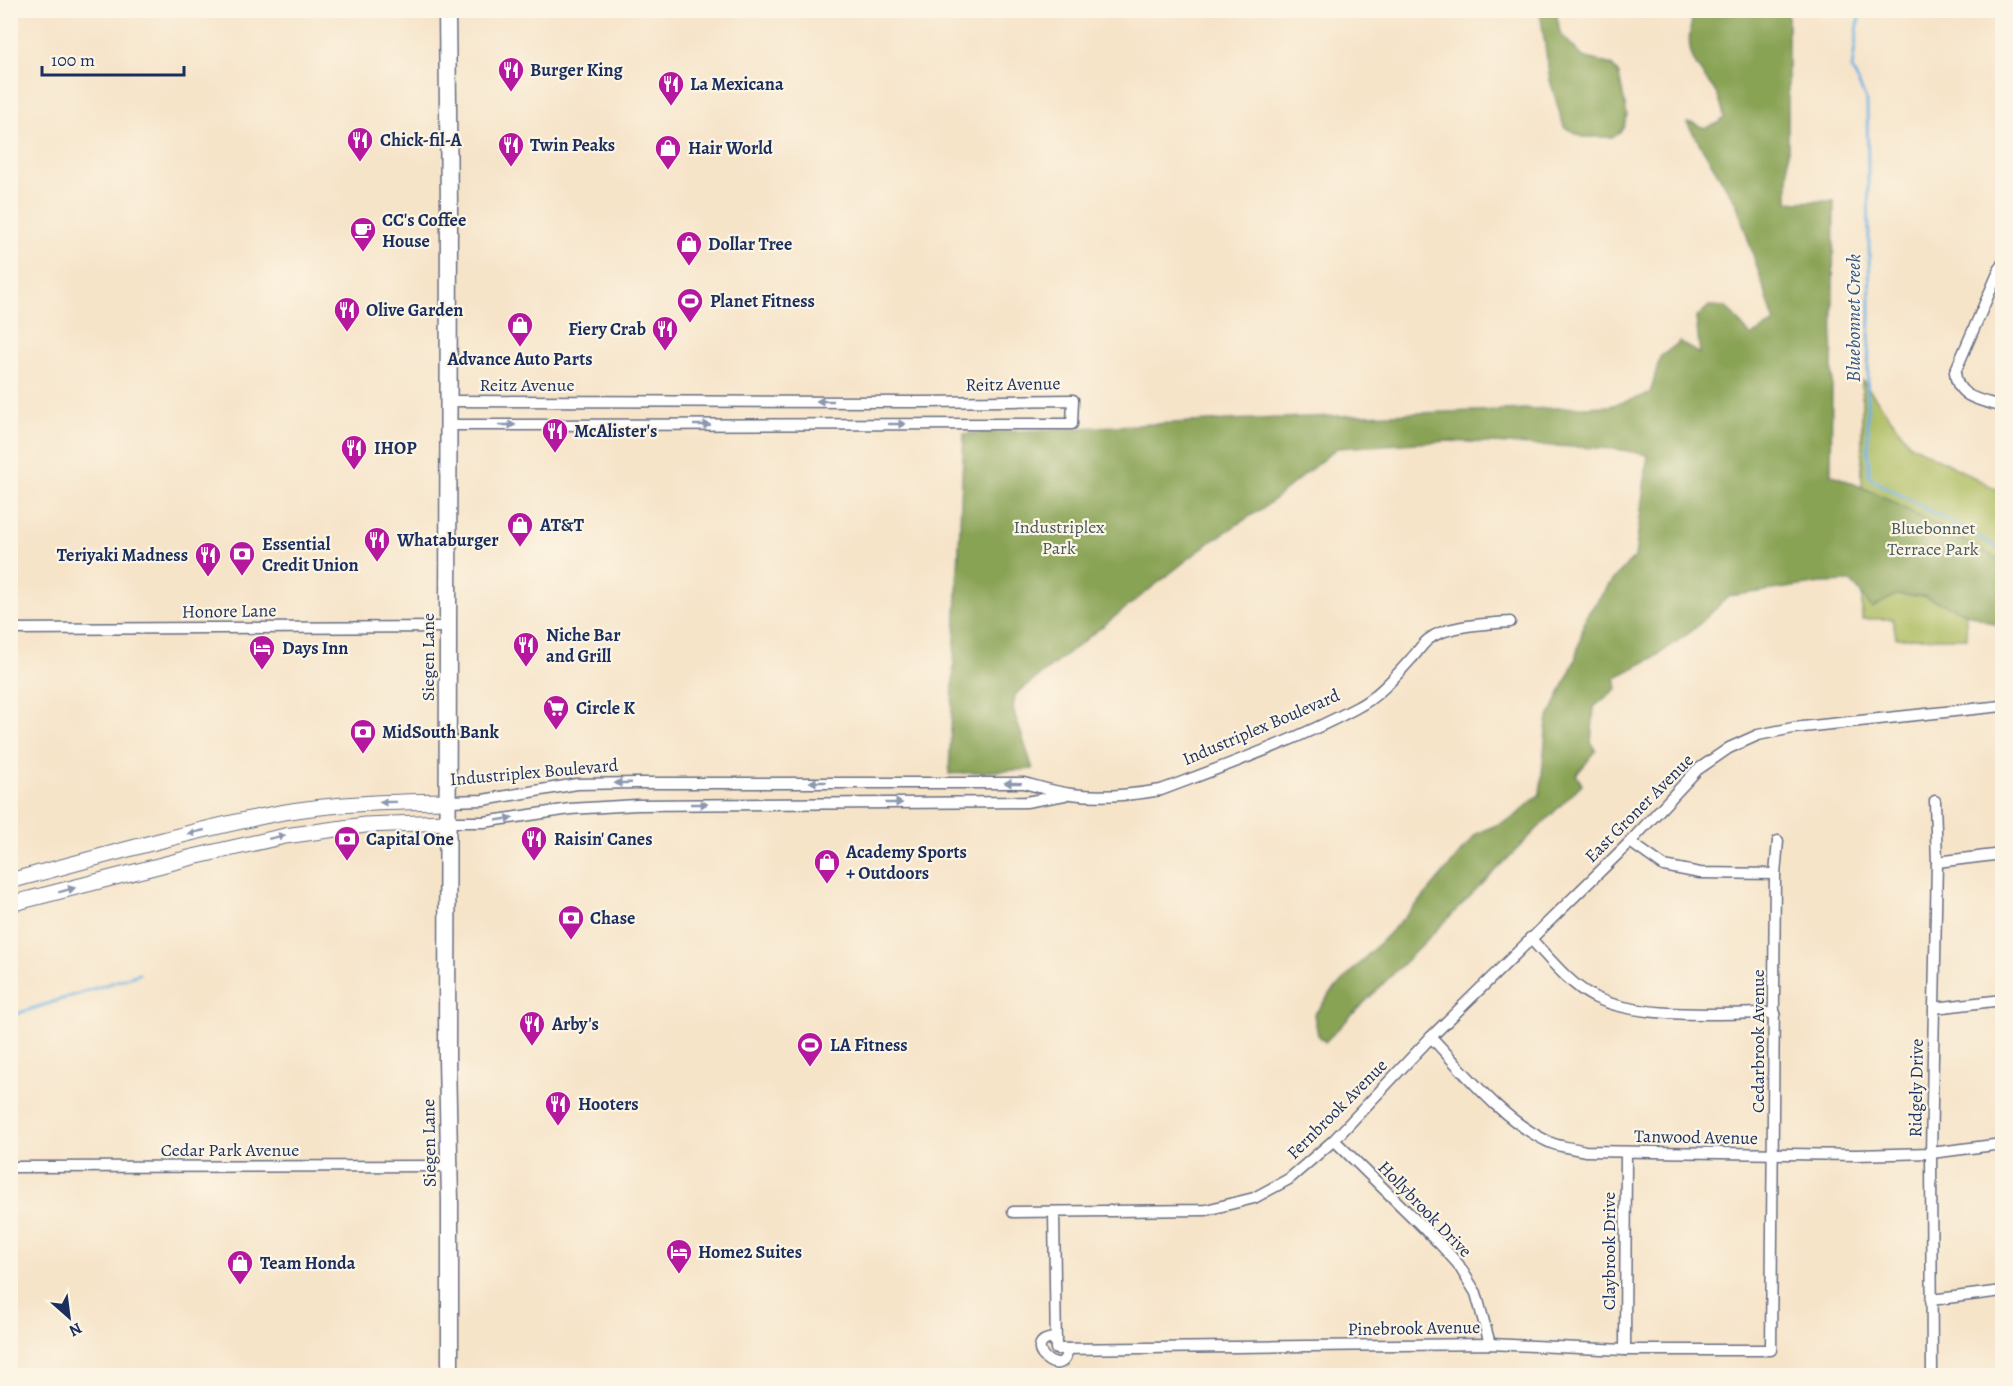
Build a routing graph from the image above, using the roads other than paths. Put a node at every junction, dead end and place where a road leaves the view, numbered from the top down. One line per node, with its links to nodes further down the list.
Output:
1 (447, 10): 3 (main road, Siegen Lane)
2 (2002, 264): 4 (street)
3 (449, 401): 5 (main road, Siegen Lane); 5 (street, Reitz Avenue, one-way to 3)
4 (2002, 407)
5 (449, 425): 7 (main road, Siegen Lane)
6 (1510, 622): 10 (street, Industriplex Boulevard)
7 (448, 627): 8 (street, Honore Lane); 11 (main road, Siegen Lane)
8 (10, 629)
9 (2002, 706): 15 (street, East Groner Avenue)
10 (1070, 794): 11 (street, Industriplex Boulevard, one-way to 11); 13 (street, Industriplex Boulevard, one-way to 10)
11 (447, 801): 13 (main road, Siegen Lane); 19 (street, Industriplex Boulevard, one-way to 19)
12 (1935, 801): 17 (street, Ridgely Drive)
13 (446, 822): 20 (street, Industriplex Boulevard, one-way to 13); 31 (main road, Siegen Lane)
14 (1778, 841): 18 (street, Cedarbrook Avenue)
15 (1630, 842): 18 (street); 21 (street, East Groner Avenue)
16 (2002, 854): 17 (street)
17 (1937, 862): 23 (street, Ridgely Drive)
18 (1775, 874): 24 (street, Cedarbrook Avenue)
19 (10, 881)
20 (10, 904)
21 (1530, 938): 24 (street); 25 (street, Fernbrook Avenue)
22 (2002, 1000): 23 (street)
23 (1935, 1008): 29 (street, Ridgely Drive)
24 (1775, 1013): 30 (street, Cedarbrook Avenue)
25 (1431, 1037): 26 (street, Fernbrook Avenue); 28 (street, Tanwood Avenue)
26 (1334, 1140): 34 (street, Fernbrook Avenue); 37 (street, Hollybrook Drive)
27 (2002, 1144): 29 (street, Tanwood Avenue)
28 (1626, 1153): 30 (street, Tanwood Avenue); 38 (street, Claybrook Drive)
29 (1931, 1153): 30 (street, Tanwood Avenue); 36 (street, Ridgely Drive)
30 (1774, 1154): 39 (street, Cedarbrook Avenue)
31 (449, 1166): 32 (street, Cedar Park Avenue); 40 (main road, Siegen Lane)
32 (10, 1167)
33 (1013, 1212): 34 (street, Fernbrook Avenue)
34 (1054, 1212): 37 (street, Pinebrook Avenue)
35 (2002, 1291): 36 (street)
36 (1931, 1300): 41 (street, Ridgely Drive)
37 (1490, 1344): 38 (street, Pinebrook Avenue)
38 (1625, 1350): 39 (street, Pinebrook Avenue)
39 (1771, 1350)
40 (450, 1376)
41 (1932, 1376)

